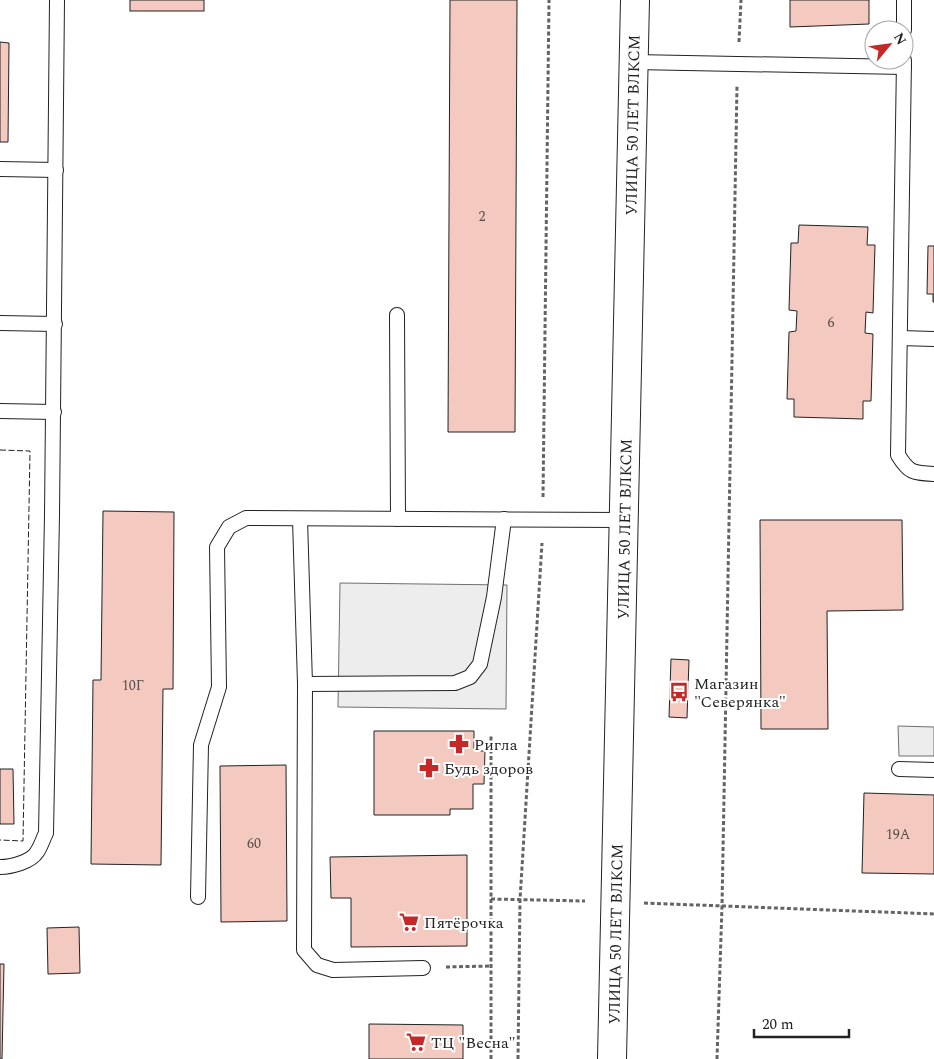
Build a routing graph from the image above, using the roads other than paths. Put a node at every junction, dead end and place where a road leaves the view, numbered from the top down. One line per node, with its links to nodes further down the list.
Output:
1 (57, 0): 9 (lane)
2 (635, 0): 5 (main road, УЛИЦА 50 ЛЕТ ВЛКСМ)
3 (904, 0): 4 (lane)
4 (904, 20)
5 (634, 62): 6 (lane); 21 (main road, УЛИЦА 50 ЛЕТ ВЛКСМ)
6 (864, 63)
7 (904, 70): 13 (lane)
8 (0, 169): 9 (lane)
9 (56, 170): 12 (lane)
10 (397, 315): 19 (lane)
11 (0, 323): 12 (lane)
12 (54, 324): 16 (lane)
13 (900, 338): 14 (lane); 17 (lane)
14 (934, 339)
15 (0, 411): 16 (lane)
16 (54, 412): 25 (lane)
17 (934, 474)
18 (300, 519): 19 (lane); 22 (lane); 26 (lane)
19 (398, 519): 20 (lane)
20 (504, 519): 21 (lane); 22 (lane)
21 (624, 520): 28 (main road, УЛИЦА 50 ЛЕТ ВЛКСМ)
22 (305, 684): 27 (lane)
23 (899, 769): 24 (lane)
24 (934, 770)
25 (0, 867)
26 (198, 897)
27 (423, 968)
28 (612, 1059)

